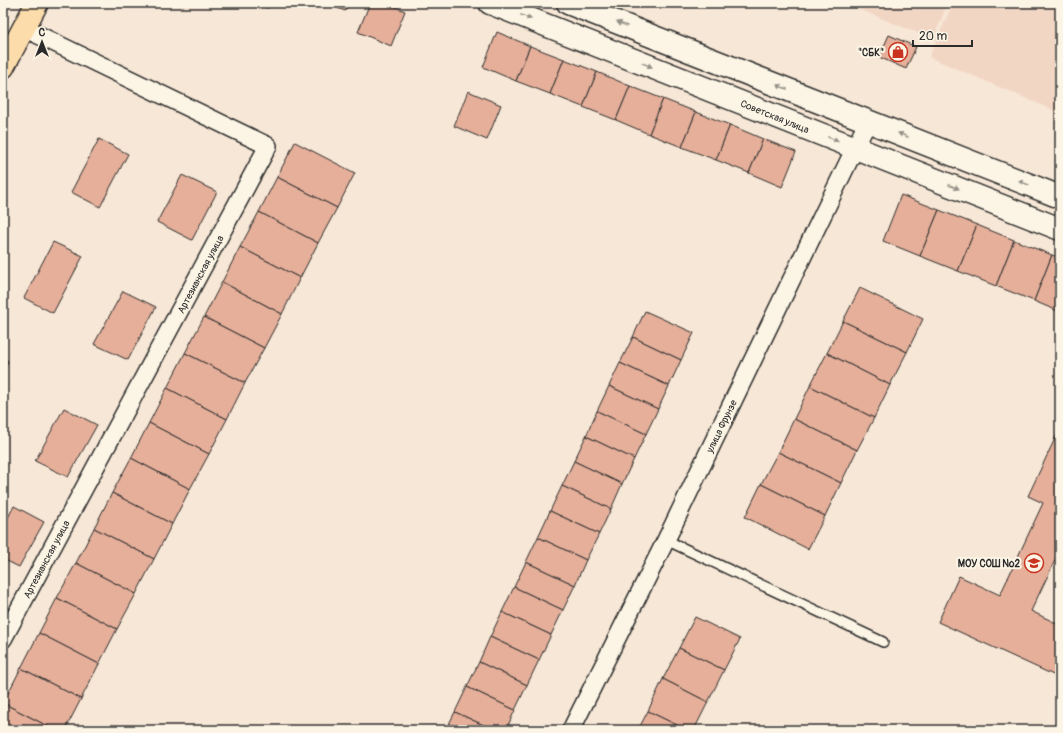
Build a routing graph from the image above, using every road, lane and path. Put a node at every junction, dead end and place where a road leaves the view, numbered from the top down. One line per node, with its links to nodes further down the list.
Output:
1 (37, 3): 4 (highway)
2 (490, 3): 7 (street, Советская улица, one-way to 7)
3 (568, 3): 6 (street, one-way to 3)
4 (24, 28): 5 (highway); 11 (street, Артезианская улица)
5 (3, 66)
6 (868, 121): 7 (street, улица Фрунзе); 8 (street, one-way to 6)
7 (855, 148): 9 (street, Советская улица, one-way to 9); 10 (street, улица Фрунзе)
8 (1060, 197)
9 (1060, 228)
10 (666, 540): 12 (lane); 13 (street, улица Фрунзе)
11 (3, 639)
12 (883, 642)
13 (571, 730)

